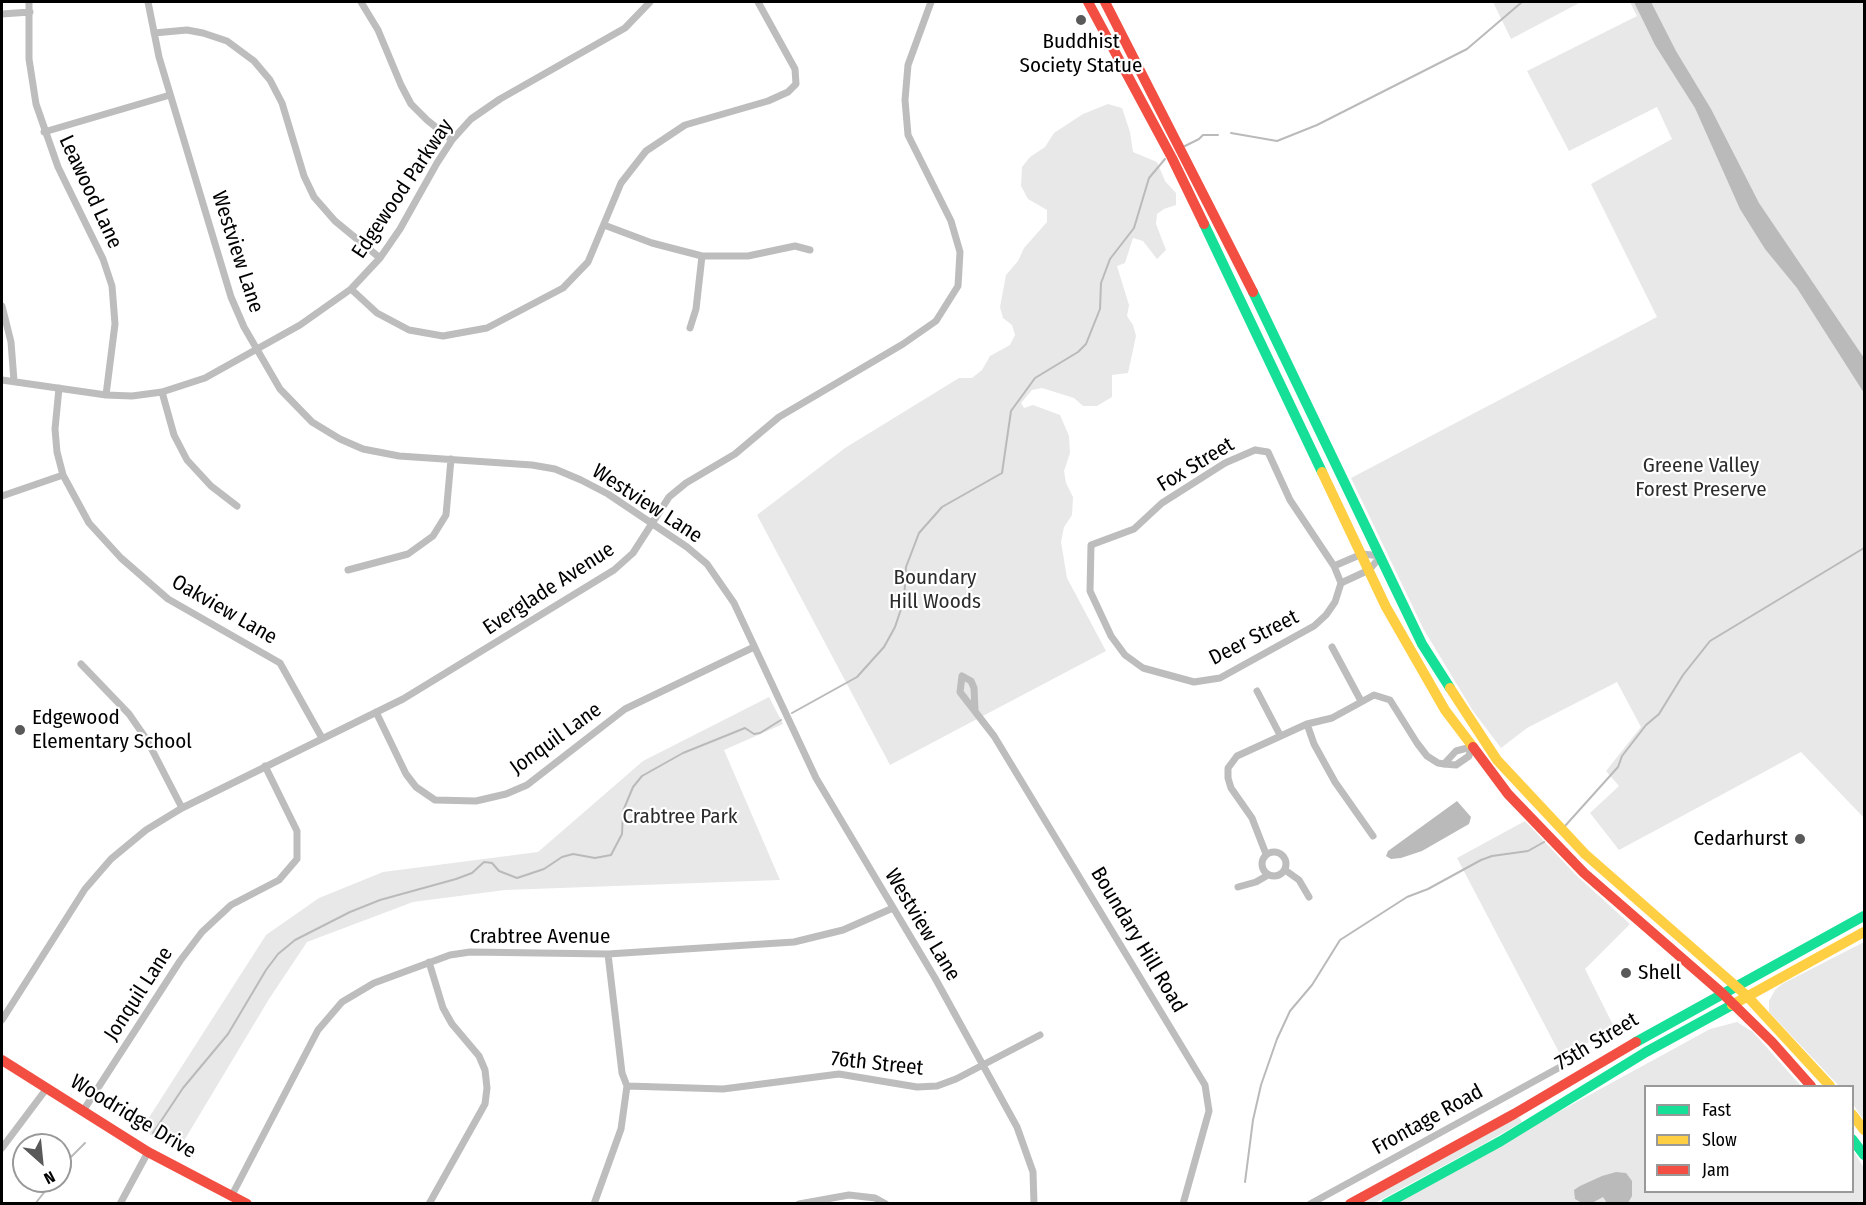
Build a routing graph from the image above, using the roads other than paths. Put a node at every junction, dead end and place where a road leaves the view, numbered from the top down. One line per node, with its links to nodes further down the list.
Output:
1 (29, 2): 9 (street, Leawood Lane)
2 (148, 2): 11 (street, Westview Lane)
3 (361, 2): 14 (street)
4 (650, 2): 14 (street, Edgewood Parkway)
5 (758, 2): 15 (street)
6 (931, 2): 32 (street, Everglade Avenue)
7 (1088, 2): 34 (main road)
8 (1106, 2): 35 (main road)
9 (30, 12): 10 (street); 13 (street, Leawood Lane)
10 (2, 14)
11 (154, 33): 12 (street, Westview Lane); 18 (street)
12 (171, 95): 13 (street); 22 (street, Westview Lane)
13 (44, 132): 27 (street, Leawood Lane)
14 (452, 140): 18 (street, Edgewood Parkway)
15 (604, 225): 17 (street); 19 (street)
16 (810, 250): 17 (street)
17 (702, 256): 21 (street)
18 (380, 258): 19 (street, Edgewood Parkway)
19 (351, 289): 22 (street, Edgewood Parkway)
20 (2, 306): 24 (street)
21 (690, 328)
22 (257, 349): 26 (street, Edgewood Parkway); 28 (street, Westview Lane)
23 (2, 380): 24 (street, Edgewood Parkway)
24 (14, 381): 25 (street, Edgewood Parkway)
25 (59, 388): 27 (street, Edgewood Parkway); 29 (street, Oakview Lane)
26 (162, 392): 27 (street, Edgewood Parkway); 31 (street)
27 (106, 395)
28 (451, 459): 32 (street, Westview Lane); 37 (street)
29 (63, 476): 30 (street); 49 (street, Oakview Lane)
30 (2, 496)
31 (237, 506)
32 (652, 524): 40 (street, Westview Lane); 46 (street, Everglade Avenue)
33 (1091, 545): 36 (street, Fox Street); 39 (street, Deer Street)
34 (1362, 554): 35 (street); 36 (street); 38 (main road)
35 (1382, 556): 38 (street); 65 (main road)
36 (1334, 566): 39 (street)
37 (348, 570)
38 (1369, 570): 39 (street); 50 (main road)
39 (1341, 583)
40 (754, 647): 46 (street, Jonquil Lane); 60 (street, Westview Lane)
41 (1332, 647): 44 (street)
42 (81, 664): 53 (street)
43 (1257, 691): 48 (street)
44 (1361, 700): 47 (street); 51 (street)
45 (975, 710): 93 (street, Boundary Hill Road)
46 (376, 712): 49 (street, Everglade Avenue)
47 (1307, 724): 48 (street); 54 (street)
48 (1280, 735): 55 (street)
49 (322, 738): 52 (street, Everglade Avenue)
50 (1471, 747): 51 (street); 51 (street); 66 (main road)
51 (1444, 764)
52 (265, 766): 53 (street, Everglade Avenue); 78 (street, Jonquil Lane)
53 (182, 808): 69 (street, Everglade Avenue)
54 (1373, 836)
55 (1266, 854): 56 (street); 57 (street)
56 (1285, 870): 57 (street); 59 (street)
57 (1268, 875): 58 (street)
58 (1238, 887)
59 (1309, 897)
60 (893, 908): 63 (street, Crabtree Avenue); 72 (street, Westview Lane)
61 (1864, 916): 65 (main road, 75th Street)
62 (1864, 932): 67 (main road, 75th Street)
63 (608, 954): 64 (street, Crabtree Avenue); 76 (street)
64 (429, 962): 85 (street, Crabtree Avenue); 88 (street)
65 (1735, 986): 66 (main road, 75th Street); 67 (main road)
66 (1722, 993): 68 (main road); 95 (main road, 75th Street)
67 (1747, 996): 68 (main road, 75th Street); 75 (main road)
68 (1733, 1004): 74 (main road); 96 (main road, 75th Street)
69 (2, 1020)
70 (1040, 1035): 72 (street, 76th Street)
71 (2, 1060): 77 (main road, Woodridge Drive)
72 (983, 1065): 76 (street, 76th Street); 92 (street, Westview Lane)
73 (1562, 1066): 94 (street, Frontage Road)
74 (1810, 1085)
75 (1829, 1085)
76 (627, 1086): 89 (street)
77 (47, 1088): 78 (main road, Woodridge Drive); 82 (street)
78 (83, 1111): 83 (main road, Woodridge Drive)
79 (1854, 1117): 80 (main road)
80 (1864, 1130)
81 (1854, 1141): 84 (main road)
82 (2, 1148)
83 (148, 1152): 85 (main road, Woodridge Drive); 86 (street)
84 (1864, 1155)
85 (232, 1195): 87 (main road, Woodridge Drive)
86 (120, 1203)
87 (247, 1203)
88 (429, 1203)
89 (594, 1203)
90 (799, 1203): 91 (street)
91 (886, 1203)
92 (1034, 1203)
93 (1183, 1203)
94 (1310, 1203)
95 (1350, 1203)
96 (1386, 1203)

